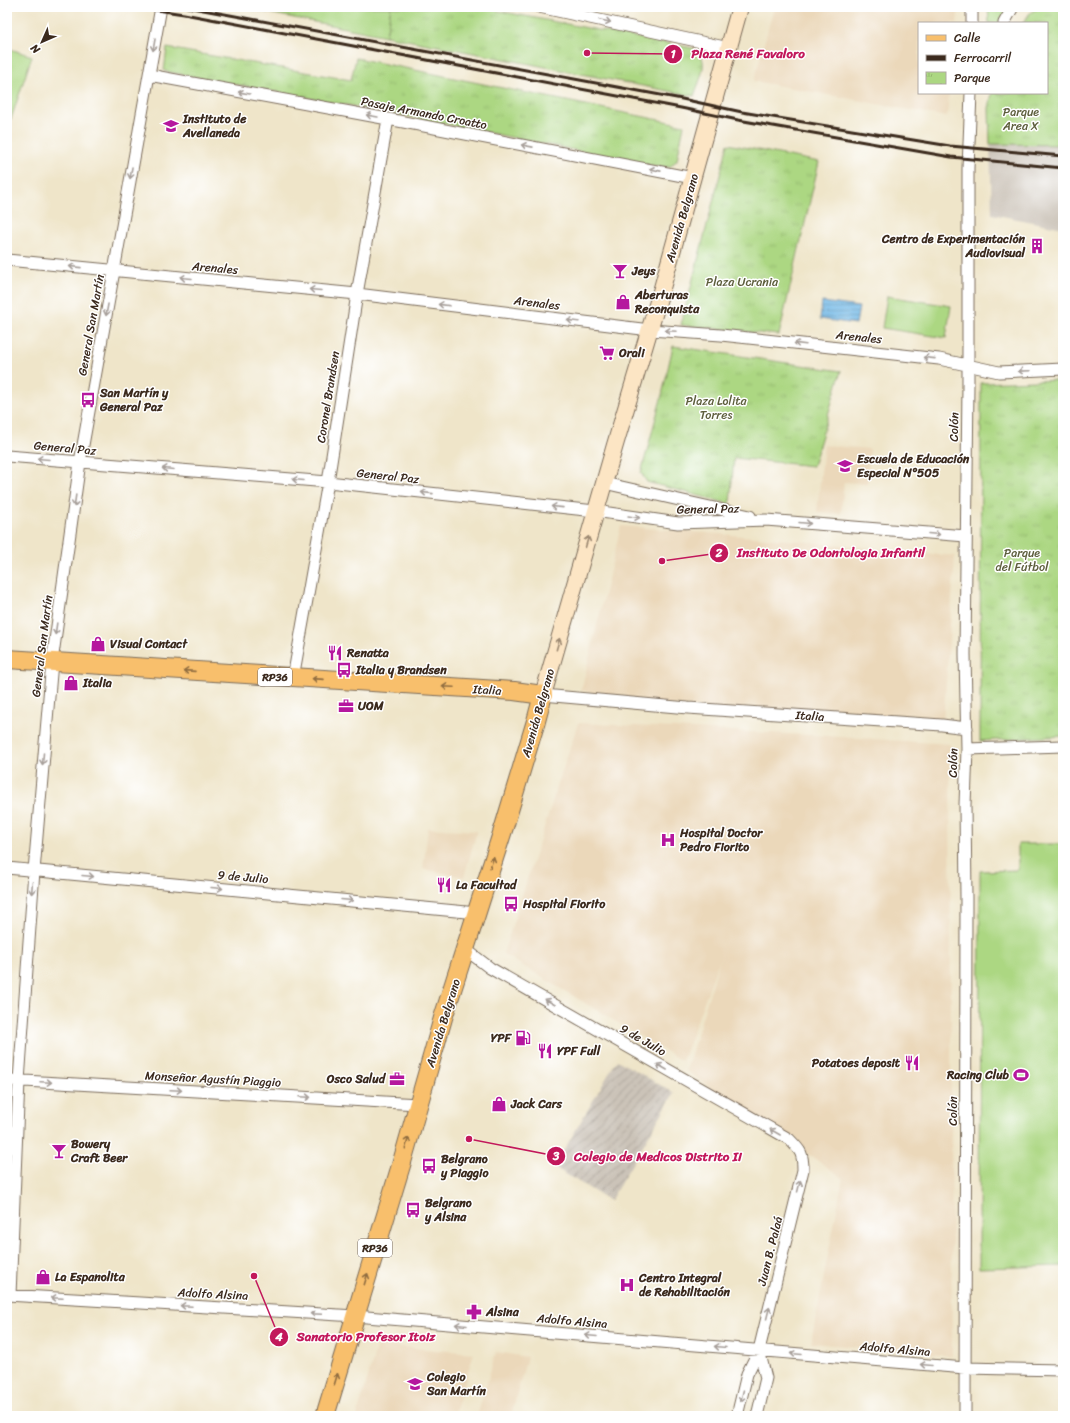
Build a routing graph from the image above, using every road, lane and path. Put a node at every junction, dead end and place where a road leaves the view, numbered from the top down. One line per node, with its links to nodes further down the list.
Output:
1 (161, 7): 9 (street, General San Martín, one-way to 9)
2 (539, 7): 8 (street, one-way to 8)
3 (740, 7): 8 (main road, Avenida Belgrano)
4 (972, 7): 6 (street)
5 (1013, 7): 7 (street)
6 (972, 22)
7 (1005, 22)
8 (729, 48): 14 (main road, Avenida Belgrano)
9 (149, 75): 13 (street, Pasaje Armando Croatto, one-way to 9); 16 (street, General San Martín, one-way to 16)
10 (971, 94): 12 (street, Colón)
11 (976, 94): 12 (street, Colón)
12 (971, 111): 19 (street, Colón)
13 (388, 119): 14 (street, Pasaje Armando Croatto, one-way to 13); 17 (street, Coronel Brandsen)
14 (693, 178): 18 (main road, Avenida Belgrano)
15 (7, 260): 16 (street, Arenales, one-way to 15)
16 (114, 271): 17 (street, Arenales, one-way to 16); 22 (street, General San Martín, one-way to 22)
17 (357, 294): 18 (street, Arenales, one-way to 17); 23 (street, Coronel Brandsen)
18 (650, 330): 19 (street, Arenales, one-way to 18); 24 (main road, Avenida Belgrano)
19 (968, 364): 20 (street, Arenales, one-way to 19); 27 (street, Colón)
20 (1063, 369)
21 (7, 456): 22 (street, General Paz, one-way to 21)
22 (80, 462): 23 (street, General Paz, one-way to 22); 29 (street, General San Martín, one-way to 29)
23 (328, 482): 25 (street, General Paz, one-way to 23); 30 (street, Coronel Brandsen)
24 (604, 483): 25 (main road, Avenida Belgrano); 26 (street, General Paz)
25 (595, 511): 26 (street, General Paz, one-way to 26); 31 (main road, Avenida Belgrano, one-way to 25)
26 (766, 520): 27 (street, General Paz, one-way to 27)
27 (966, 536): 32 (street, Colón)
28 (7, 659): 29 (main road, Italia / RP36)
29 (52, 662): 30 (main road, Italia / RP36, one-way to 29); 36 (street, General San Martín, one-way to 36)
30 (293, 678): 31 (main road, Italia / RP36, one-way to 30)
31 (543, 695): 32 (street, Italia); 37 (main road, Avenida Belgrano / RP36, one-way to 31)
32 (966, 728): 34 (street, Colón)
33 (1063, 746): 34 (street)
34 (967, 749): 46 (street, Colón)
35 (7, 868): 36 (street, 9 de Julio)
36 (34, 871): 37 (street, 9 de Julio, one-way to 37); 40 (street, General San Martín, one-way to 40)
37 (477, 913): 38 (main road, Avenida Belgrano / RP36)
38 (466, 949): 41 (main road, Avenida Belgrano / RP36); 42 (street, 9 de Julio, one-way to 38)
39 (7, 1080): 40 (street, Monseñor Agustín Piaggio)
40 (19, 1081): 41 (street, Monseñor Agustín Piaggio, one-way to 41); 43 (street, General San Martín)
41 (418, 1104): 44 (main road, Avenida Belgrano / RP36, one-way to 41)
42 (803, 1157): 45 (street, Juan B. Palaá, one-way to 42)
43 (9, 1295): 44 (street, Adolfo Alsina, one-way to 43)
44 (355, 1316): 45 (street, Adolfo Alsina, one-way to 44); 48 (main road, Avenida Belgrano / RP36, one-way to 44)
45 (759, 1350): 46 (street, Adolfo Alsina, one-way to 45); 49 (street, Juan B. Palaá, one-way to 49); 50 (street, Juan B. Palaá)
46 (964, 1368): 47 (street, Adolfo Alsina); 51 (street, Colón)
47 (1063, 1370)
48 (325, 1416)
49 (737, 1416)
50 (757, 1416)
51 (965, 1416)

